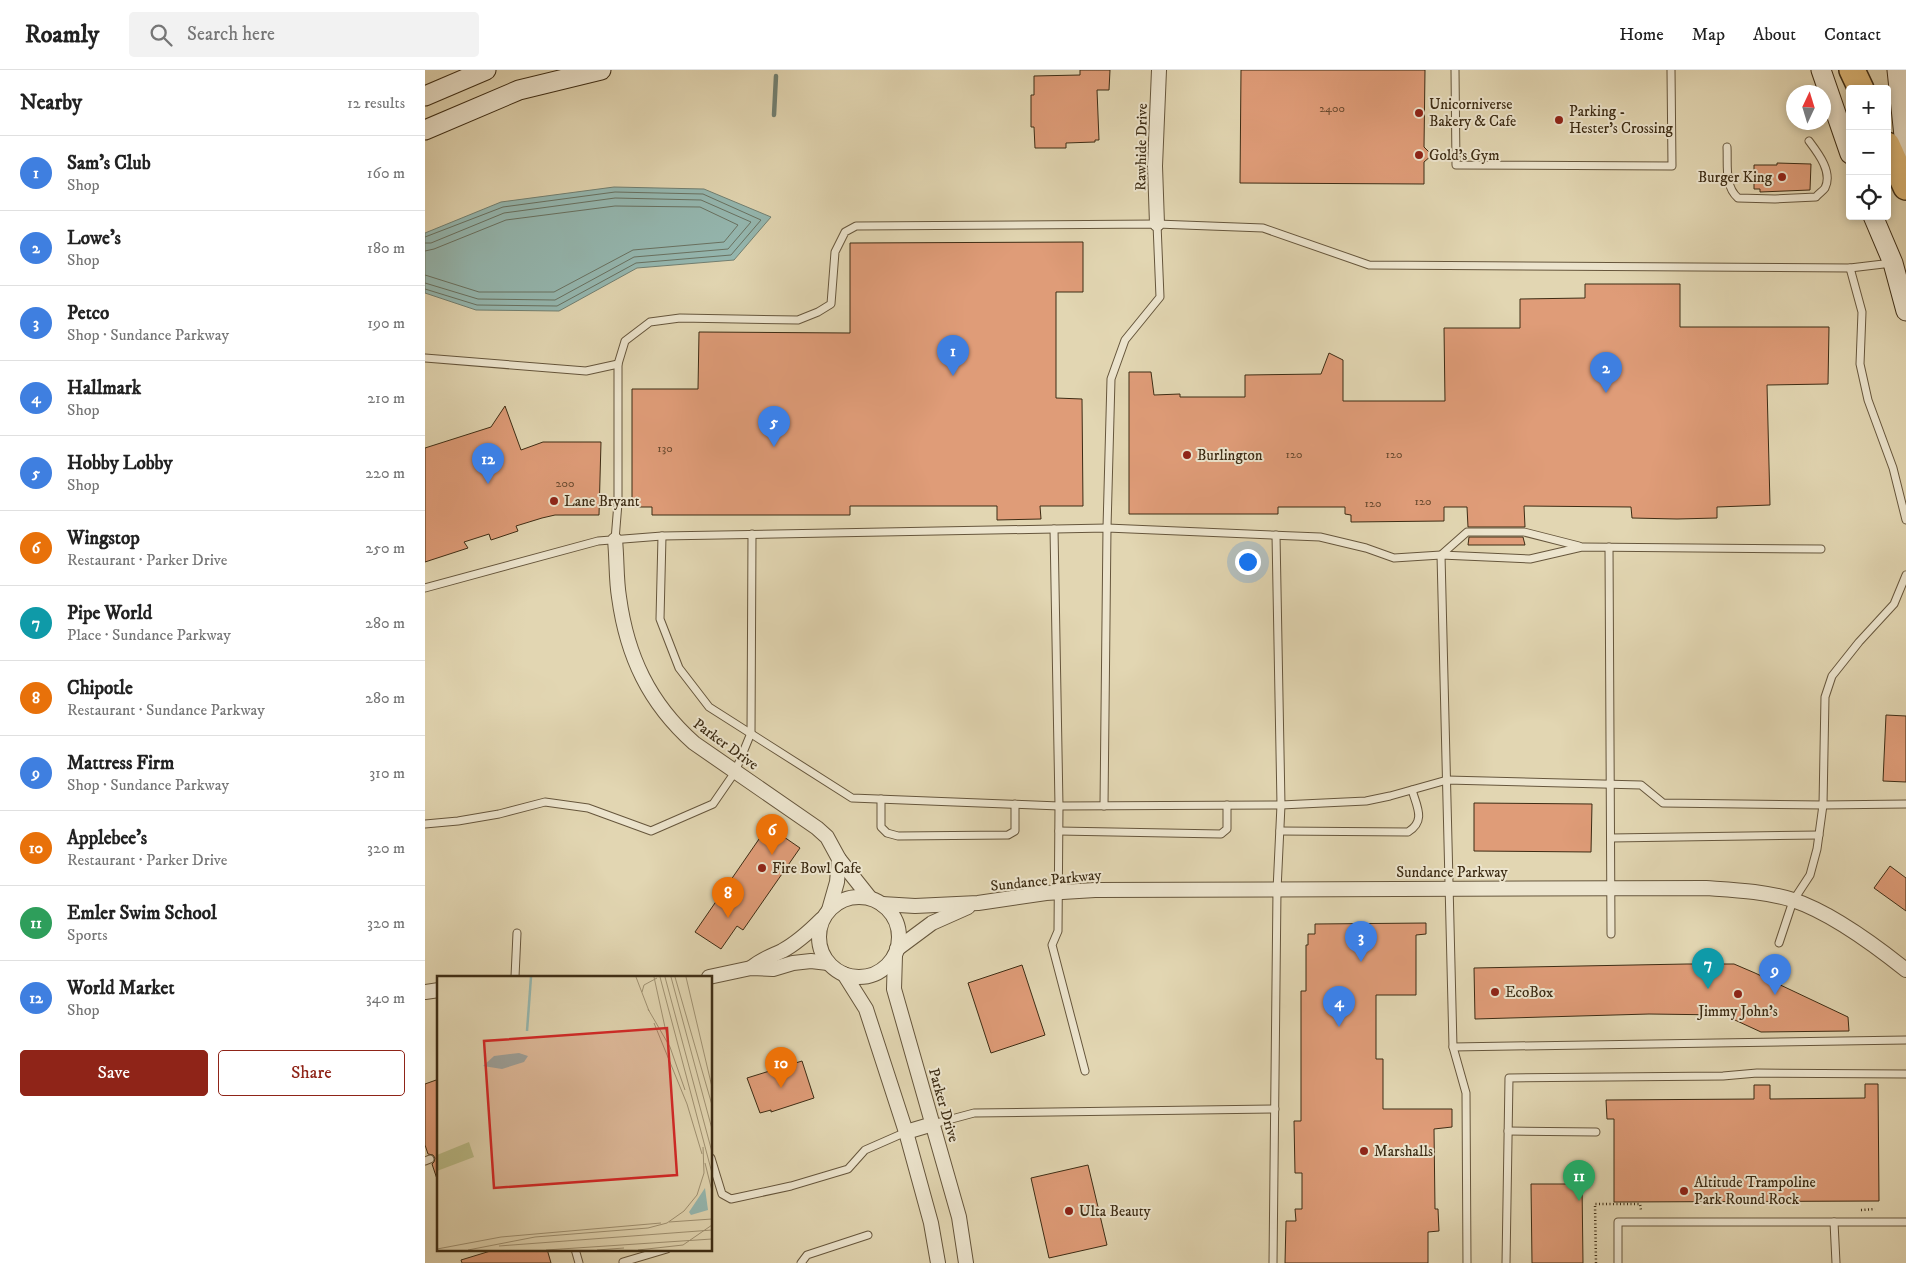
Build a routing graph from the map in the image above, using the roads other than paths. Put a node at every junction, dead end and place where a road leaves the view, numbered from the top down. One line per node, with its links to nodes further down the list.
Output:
1 (486, 70): 10 (main road)
2 (601, 70): 11 (main road)
3 (1159, 70): 19 (street, Rawhide Drive)
4 (1455, 70): 5 (lane)
5 (1671, 70)
6 (1821, 70): 13 (main road)
7 (1852, 70): 9 (highway)
8 (1897, 70): 15 (main road)
9 (1859, 85)
10 (425, 96)
11 (425, 130)
12 (1809, 141): 14 (lane)
13 (1846, 142)
14 (1727, 147)
15 (1906, 154)
16 (1891, 155): 17 (highway)
17 (1906, 187)
18 (1875, 220): 20 (main road)
19 (1157, 224): 21 (lane); 24 (lane); 26 (lane)
20 (1893, 263): 21 (lane); 22 (main road)
21 (1850, 268): 25 (lane)
22 (1906, 311)
23 (425, 358): 24 (lane)
24 (619, 364): 31 (lane)
25 (1906, 520)
26 (1107, 528): 27 (lane); 29 (lane); 50 (lane)
27 (1054, 529): 28 (lane); 49 (lane)
28 (751, 534): 30 (lane); 38 (lane)
29 (1276, 535): 35 (lane); 47 (lane)
30 (662, 536): 31 (lane); 38 (lane)
31 (615, 540): 37 (lane); 39 (street, Parker Drive)
32 (1582, 547): 33 (lane); 35 (lane); 35 (lane)
33 (1609, 547): 34 (lane); 41 (lane)
34 (1821, 549)
35 (1441, 555): 40 (lane)
36 (1906, 575): 48 (lane)
37 (425, 588)
38 (751, 734): 39 (lane); 43 (lane)
39 (735, 772): 51 (lane); 56 (street, Parker Drive)
40 (1447, 780): 41 (lane); 42 (lane); 57 (lane)
41 (1611, 784): 48 (lane); 55 (lane)
42 (1412, 790): 47 (lane); 53 (lane)
43 (881, 799): 44 (lane); 44 (lane)
44 (1015, 804): 49 (lane)
45 (1906, 804): 48 (lane)
46 (1227, 805): 47 (lane); 50 (lane); 52 (lane)
47 (1281, 805): 53 (lane)
48 (1823, 805): 54 (lane)
49 (1059, 806): 50 (lane); 52 (lane)
50 (1104, 806)
51 (425, 824)
52 (1059, 831): 60 (lane)
53 (1280, 831): 59 (lane)
54 (1819, 835): 55 (lane); 62 (lane)
55 (1611, 838): 58 (lane)
56 (839, 859): 61 (street, Parker Drive); 64 (street)
57 (1450, 888): 58 (street, Sundance Parkway); 59 (street, Sundance Parkway); 76 (lane)
58 (1611, 888): 62 (street, Sundance Parkway); 66 (lane)
59 (1277, 890): 60 (street, Sundance Parkway); 79 (lane)
60 (1058, 892): 63 (street, Sundance Parkway); 77 (lane)
61 (876, 901): 63 (street, Sundance Parkway); 64 (street); 68 (street)
62 (1793, 901): 67 (lane); 71 (street, Sundance Parkway)
63 (978, 903): 68 (street, Sundance Parkway)
64 (826, 914): 69 (street); 70 (street)
65 (517, 933): 73 (lane)
66 (1611, 934)
67 (1779, 943)
68 (896, 952): 72 (street); 80 (street, Parker Drive)
69 (828, 962): 70 (street); 72 (street)
70 (751, 968): 74 (street)
71 (1906, 970)
72 (844, 974): 82 (street)
73 (515, 976)
74 (713, 976)
75 (1906, 1040): 76 (lane)
76 (1453, 1047): 96 (lane)
77 (1085, 1071)
78 (1906, 1074): 81 (lane)
79 (1275, 1109): 80 (lane); 95 (lane)
80 (933, 1124): 82 (street); 94 (street, Parker Drive)
81 (1508, 1131): 83 (lane); 97 (lane)
82 (905, 1132): 84 (lane); 93 (street)
83 (1596, 1132)
84 (713, 1165)
85 (1835, 1222): 86 (lane); 98 (lane); 99 (lane)
86 (1906, 1222)
87 (868, 1235): 92 (lane)
88 (575, 1250): 91 (lane)
89 (664, 1250): 90 (lane)
90 (623, 1262)
91 (579, 1263)
92 (801, 1263)
93 (938, 1263)
94 (967, 1263)
95 (1273, 1263)
96 (1467, 1263)
97 (1507, 1263)
98 (1619, 1263)
99 (1836, 1263)

